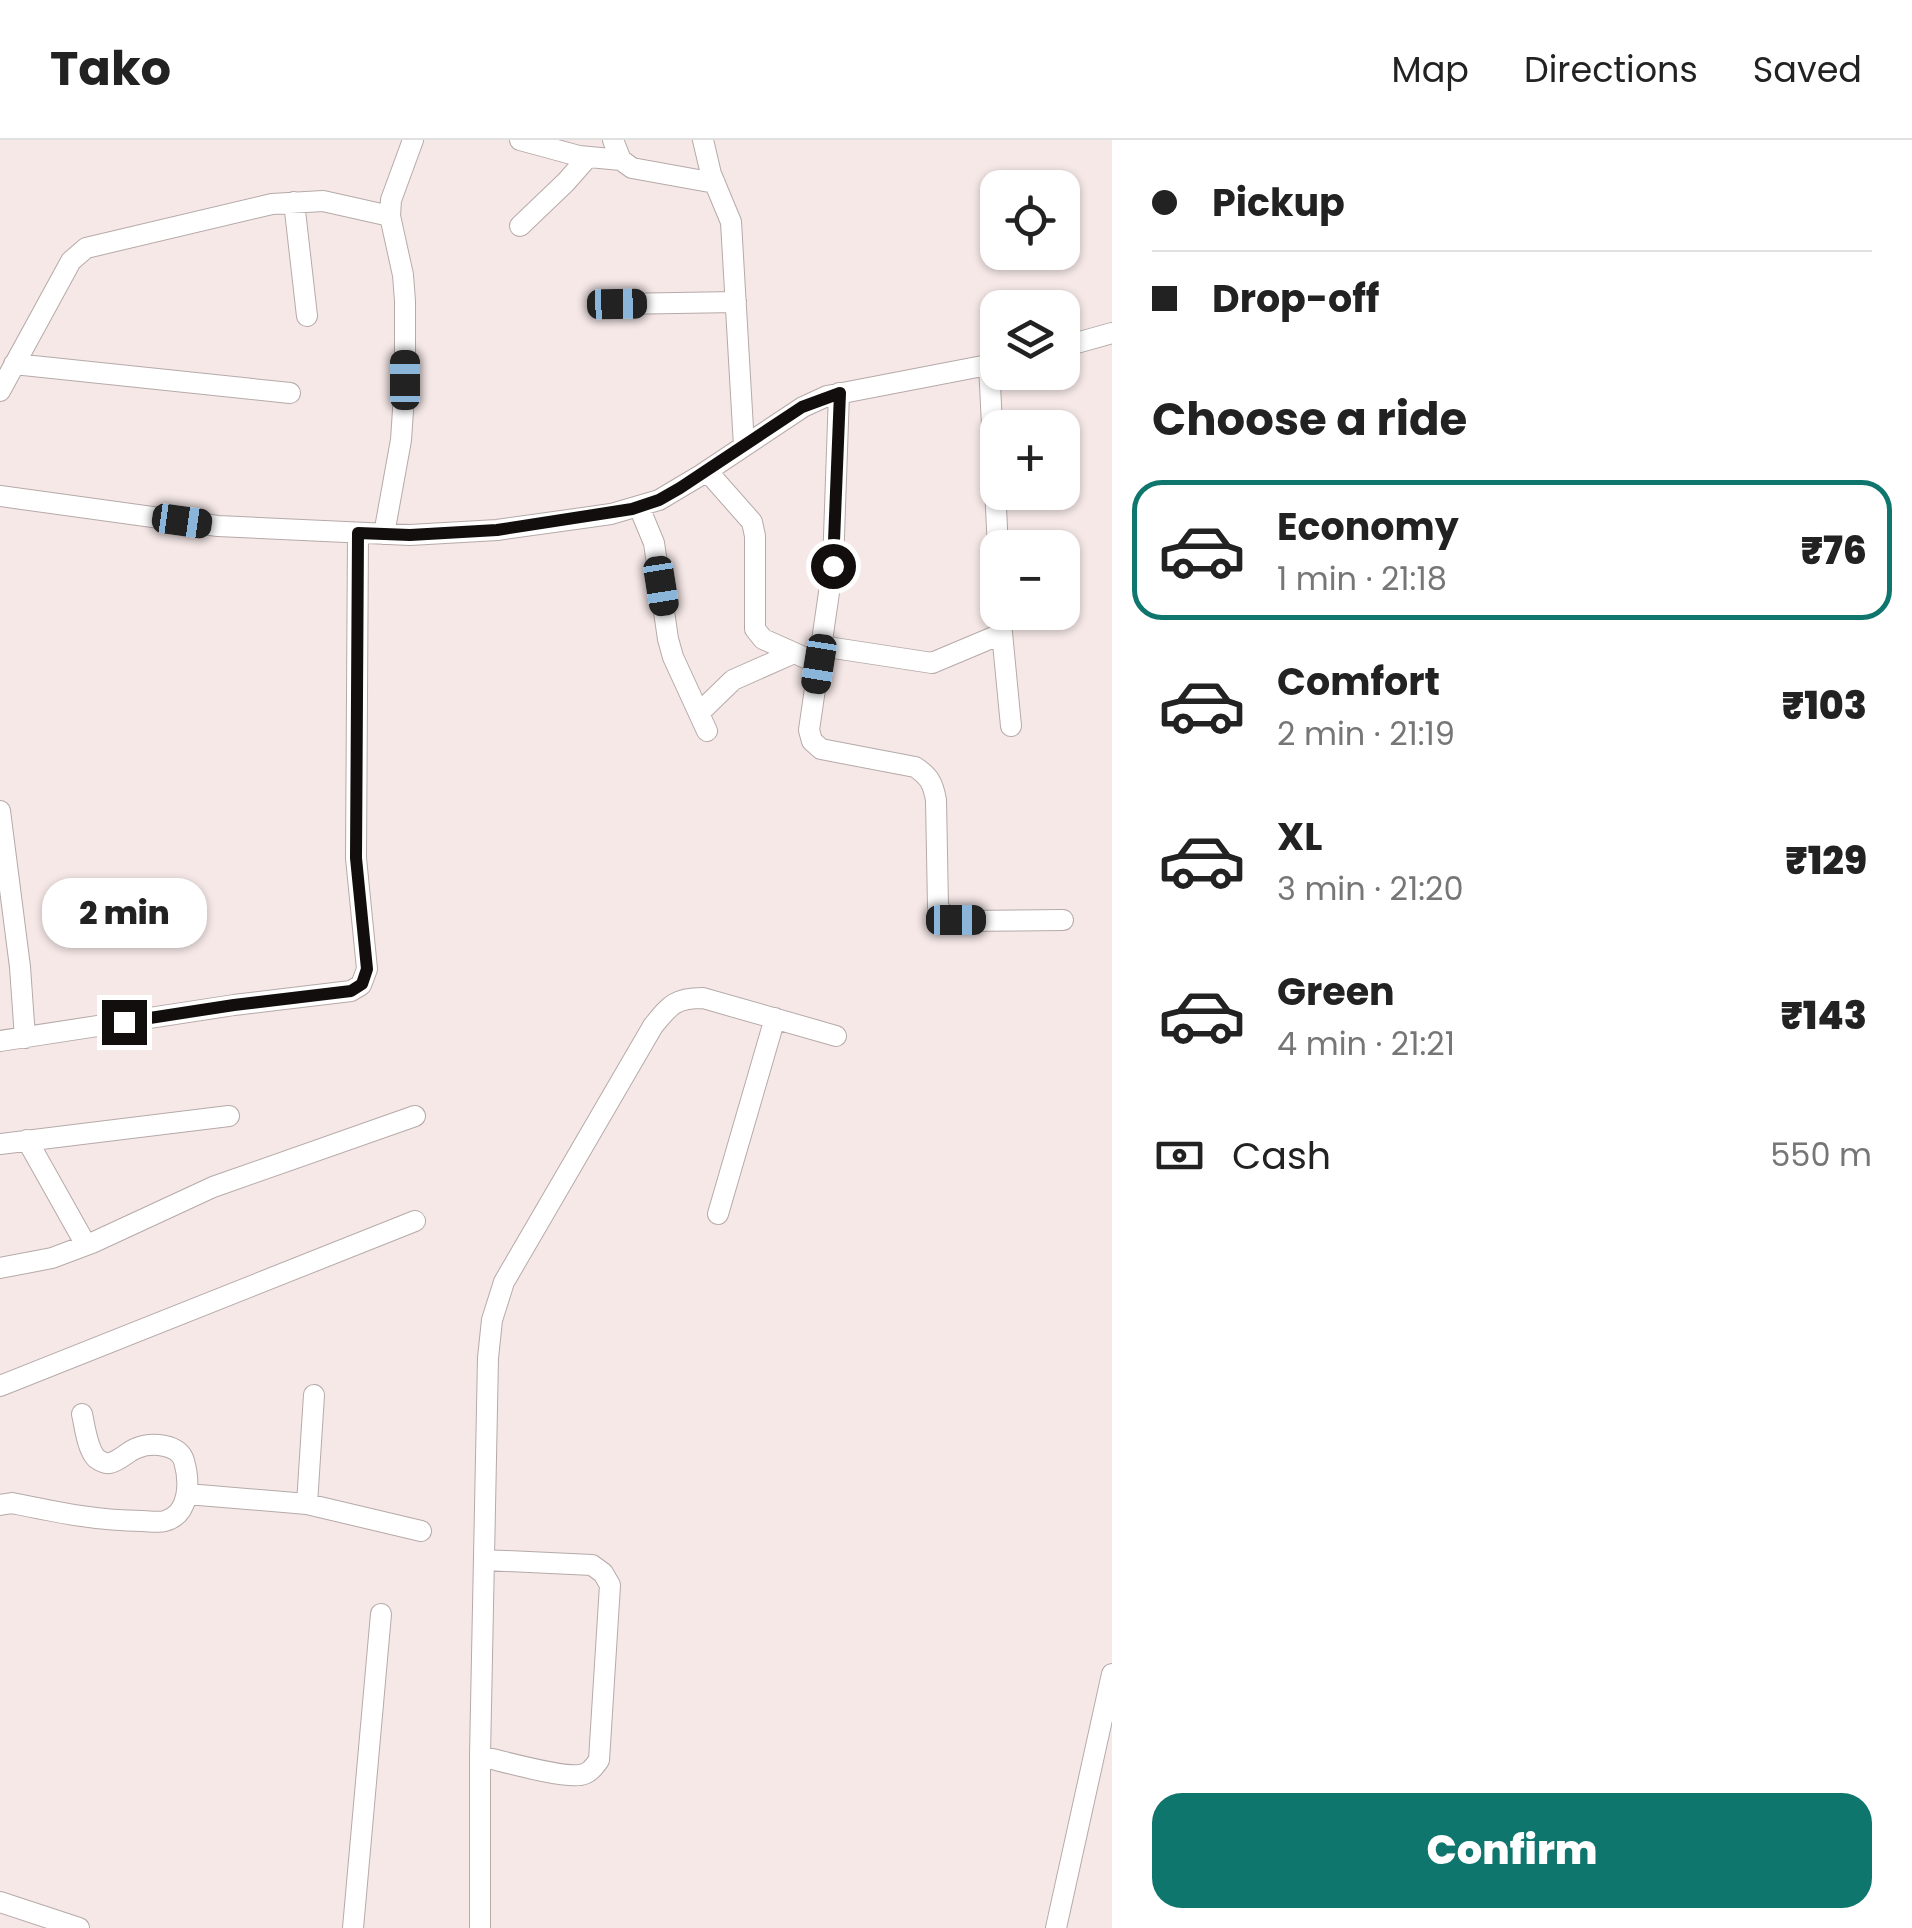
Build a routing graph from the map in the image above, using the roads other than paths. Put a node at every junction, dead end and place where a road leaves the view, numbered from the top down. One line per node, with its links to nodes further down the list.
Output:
1 (413, 140): 8 (street)
2 (520, 140): 5 (street)
3 (703, 140): 6 (street)
4 (617, 150): 5 (street); 6 (street)
5 (588, 157): 9 (street)
6 (715, 183): 10 (street)
7 (294, 202): 8 (street); 12 (street); 15 (street)
8 (390, 216): 27 (street)
9 (520, 226)
10 (736, 302): 11 (street); 21 (street)
11 (617, 304)
12 (306, 316)
13 (1112, 333): 14 (street)
14 (1080, 343)
15 (14, 364): 18 (street); 20 (street)
16 (980, 366): 19 (street)
17 (994, 390): 25 (street)
18 (0, 391)
19 (840, 393): 21 (street); 31 (street)
20 (290, 394)
21 (744, 446): 22 (street)
22 (707, 471): 24 (street); 30 (street)
23 (0, 496): 26 (street)
24 (639, 507): 27 (street); 30 (street)
25 (997, 530)
26 (358, 533): 27 (street); 37 (street)
27 (384, 534)
28 (1002, 630): 29 (street)
29 (1002, 634): 31 (street); 32 (street)
30 (794, 653): 31 (street)
31 (820, 655): 34 (street)
32 (1011, 726)
33 (0, 811): 37 (street)
34 (1064, 920)
35 (775, 1018): 36 (street); 43 (street); 54 (street)
36 (836, 1036)
37 (26, 1038): 38 (street)
38 (0, 1041)
39 (229, 1116): 41 (street)
40 (415, 1116): 45 (street)
41 (27, 1140): 42 (street); 45 (street)
42 (0, 1144)
43 (718, 1214)
44 (415, 1221): 47 (street)
45 (86, 1245): 46 (street)
46 (0, 1268)
47 (0, 1386)
48 (314, 1396): 51 (street)
49 (82, 1414): 50 (street)
50 (187, 1494): 51 (street); 52 (street)
51 (307, 1504): 53 (street)
52 (0, 1505)
53 (421, 1531)
54 (485, 1560): 57 (street); 57 (street)
55 (381, 1614): 60 (street)
56 (1112, 1674): 62 (street)
57 (480, 1756): 61 (street)
58 (0, 1902): 59 (street)
59 (79, 1928)
60 (352, 1928)
61 (480, 1928)
62 (1056, 1928)

